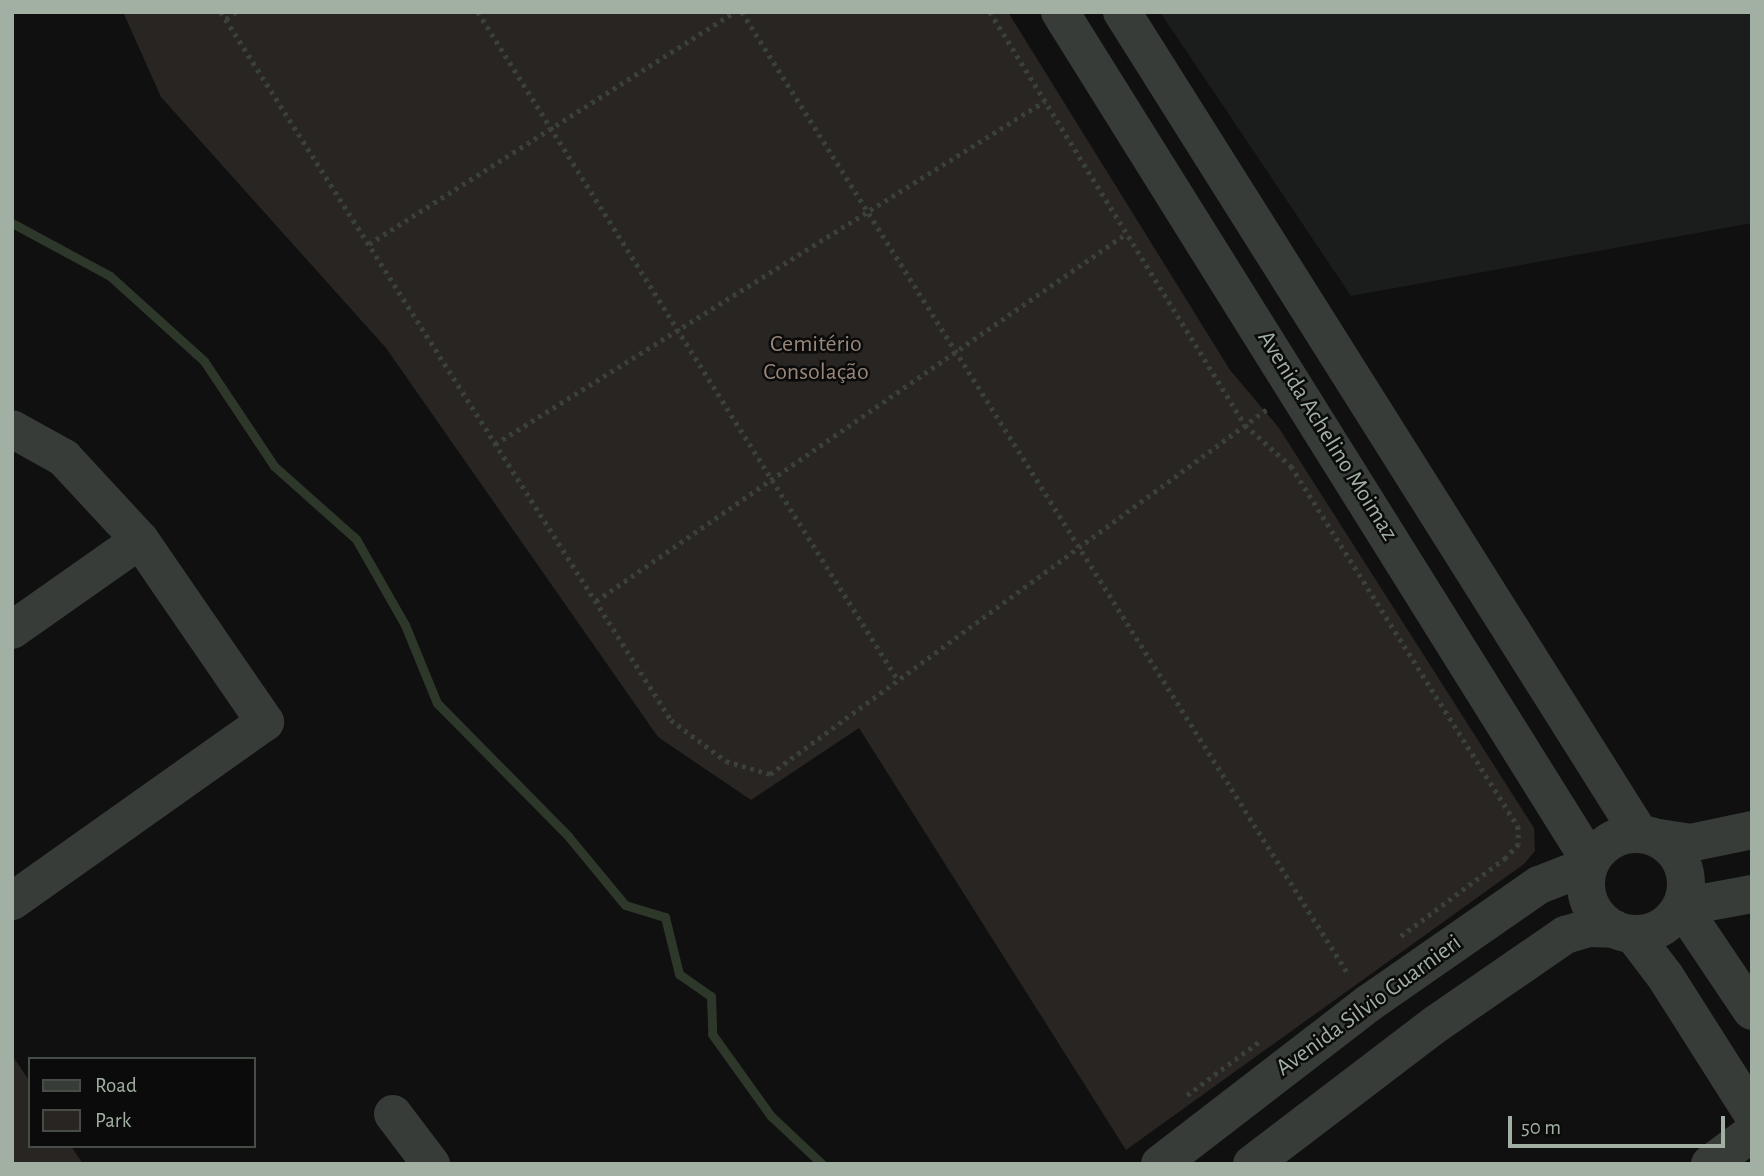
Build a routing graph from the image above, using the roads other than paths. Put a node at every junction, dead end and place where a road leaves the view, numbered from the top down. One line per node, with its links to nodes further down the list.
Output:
1 (1060, 12): 8 (street, Avenida Achelino Moimaz)
2 (1122, 12): 7 (street)
3 (12, 429): 4 (street)
4 (141, 540): 5 (street); 10 (street)
5 (12, 631)
6 (1752, 830): 7 (street)
7 (1649, 835): 8 (street); 12 (street)
8 (1589, 864): 13 (street); 19 (street, Avenida Silvio Guarnieri)
9 (1752, 894): 12 (street)
10 (12, 901)
11 (1752, 904): 14 (street)
12 (1682, 907): 13 (street); 14 (street)
13 (1623, 932): 15 (street); 20 (street)
14 (1742, 997)
15 (1752, 1113)
16 (393, 1114): 18 (street)
17 (1752, 1133): 21 (street)
18 (431, 1164)
19 (1160, 1164)
20 (1252, 1164)
21 (1710, 1164)

